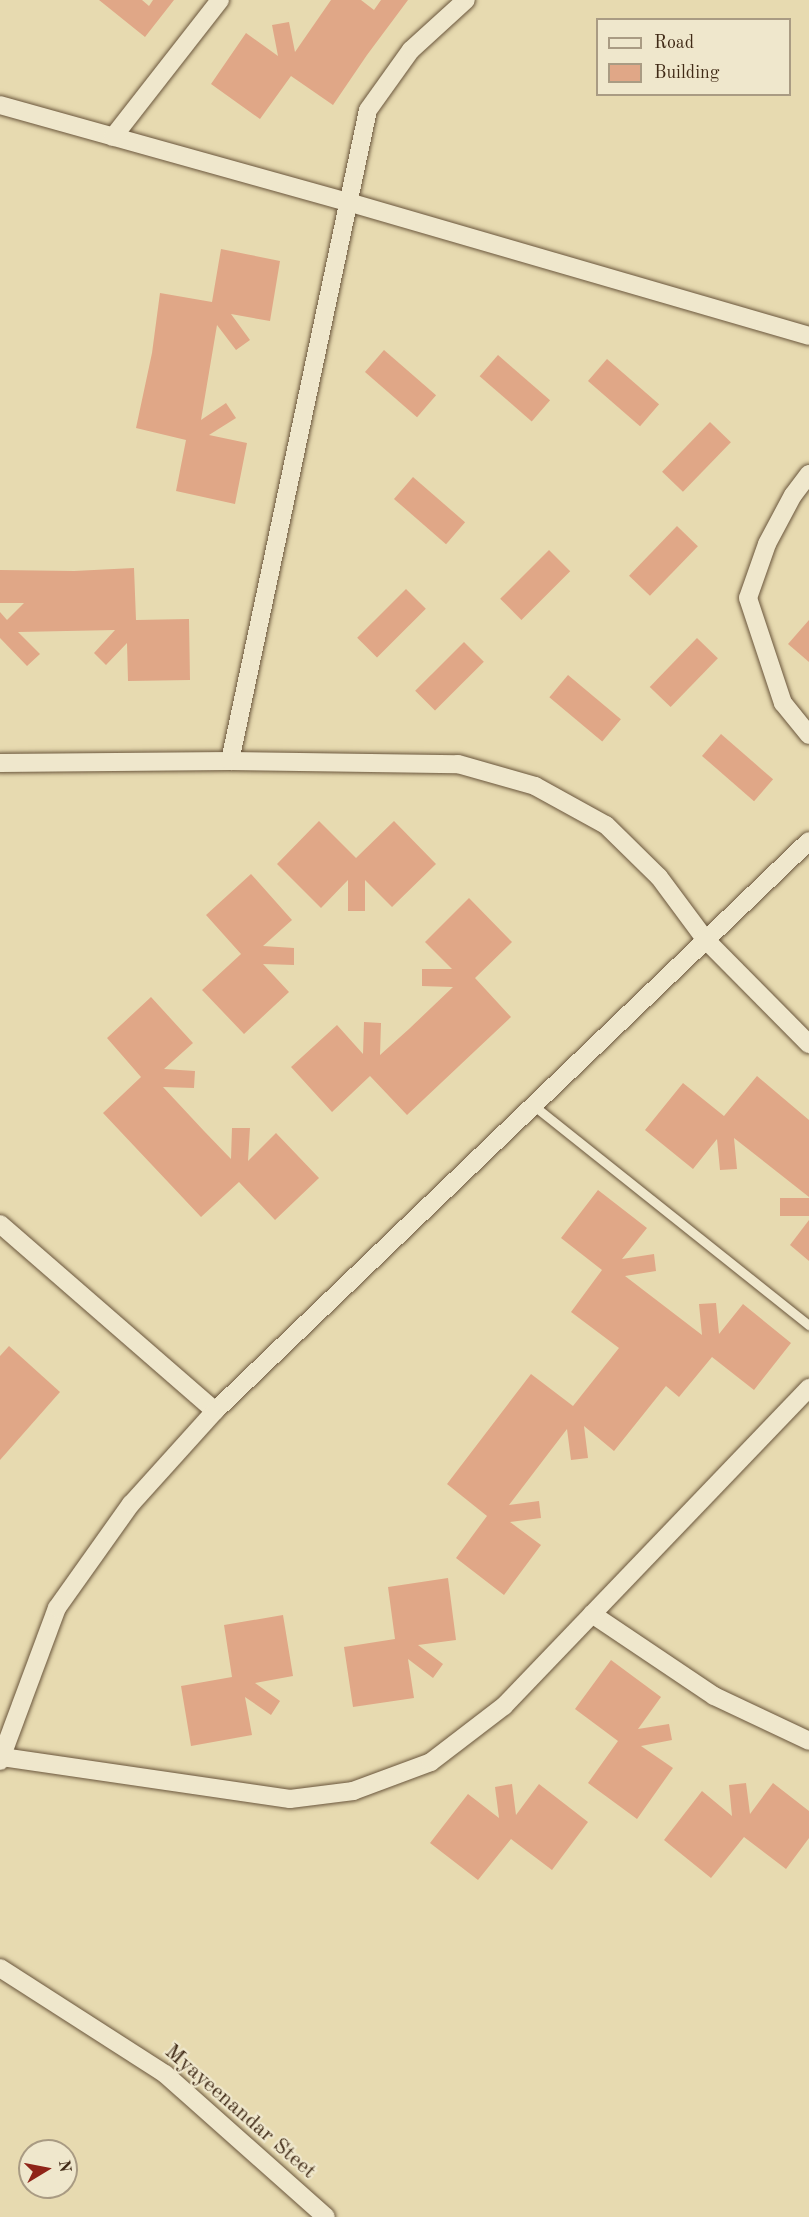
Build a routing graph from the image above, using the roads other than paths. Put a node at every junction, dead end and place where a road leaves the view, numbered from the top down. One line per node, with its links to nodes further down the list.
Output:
1 (220, 0): 4 (street)
2 (466, 0): 5 (street)
3 (0, 105): 4 (street)
4 (113, 136): 5 (street)
5 (348, 202): 6 (street); 9 (street)
6 (809, 336)
7 (809, 474): 8 (street)
8 (809, 735)
9 (230, 761): 10 (street); 12 (street)
10 (0, 763)
11 (809, 841): 12 (street)
12 (705, 939): 13 (street); 14 (street)
13 (809, 1044)
14 (534, 1105): 16 (lane); 18 (street)
15 (0, 1224): 18 (street)
16 (809, 1325)
17 (809, 1388): 19 (street)
18 (215, 1411): 21 (street)
19 (592, 1614): 20 (street); 21 (street)
20 (809, 1741)
21 (1, 1759)
22 (0, 1968): 23 (street, Myayeenandar Steet)
23 (326, 2217)

